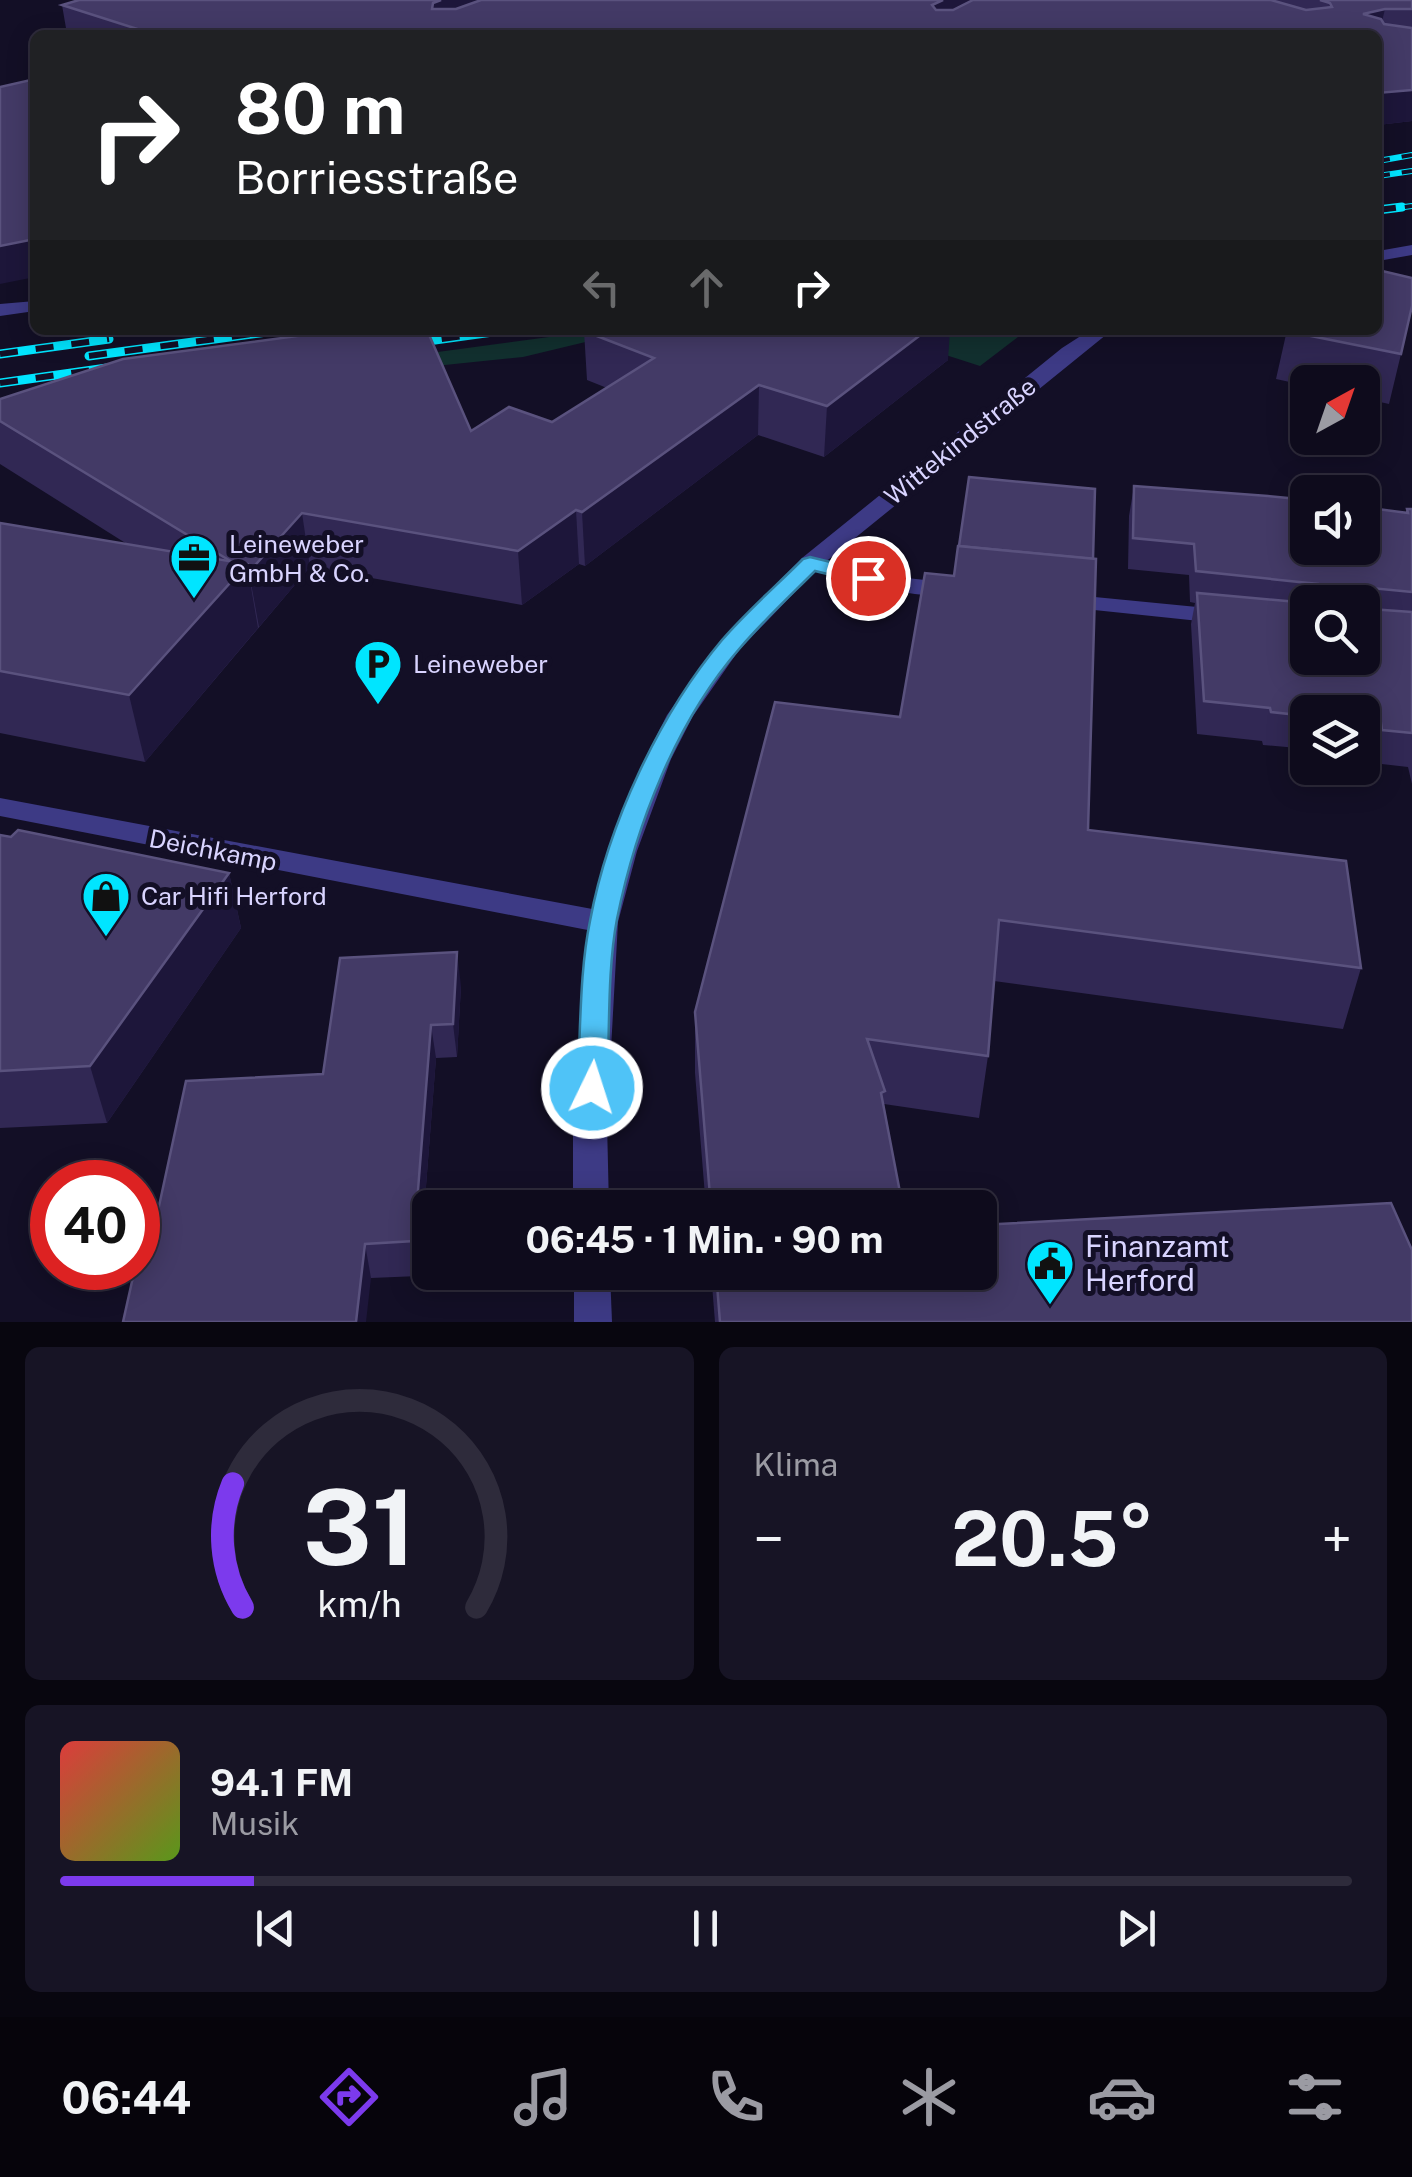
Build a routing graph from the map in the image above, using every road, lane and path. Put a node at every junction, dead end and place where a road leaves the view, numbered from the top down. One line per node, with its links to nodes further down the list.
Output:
1 (1412, 250): 2 (street)
2 (1382, 255)
3 (30, 307): 4 (street)
4 (0, 310)
5 (1094, 335): 6 (street, Wittekindstraße)
6 (810, 564): 7 (street); 11 (street, Wittekindstraße)
7 (972, 592)
8 (1046, 600): 9 (street)
9 (1251, 620)
10 (0, 807): 11 (street, Deichkamp)
11 (603, 922): 12 (street, Wittekindstraße)
12 (591, 1190)
13 (592, 1290): 14 (street)
14 (592, 1322)

